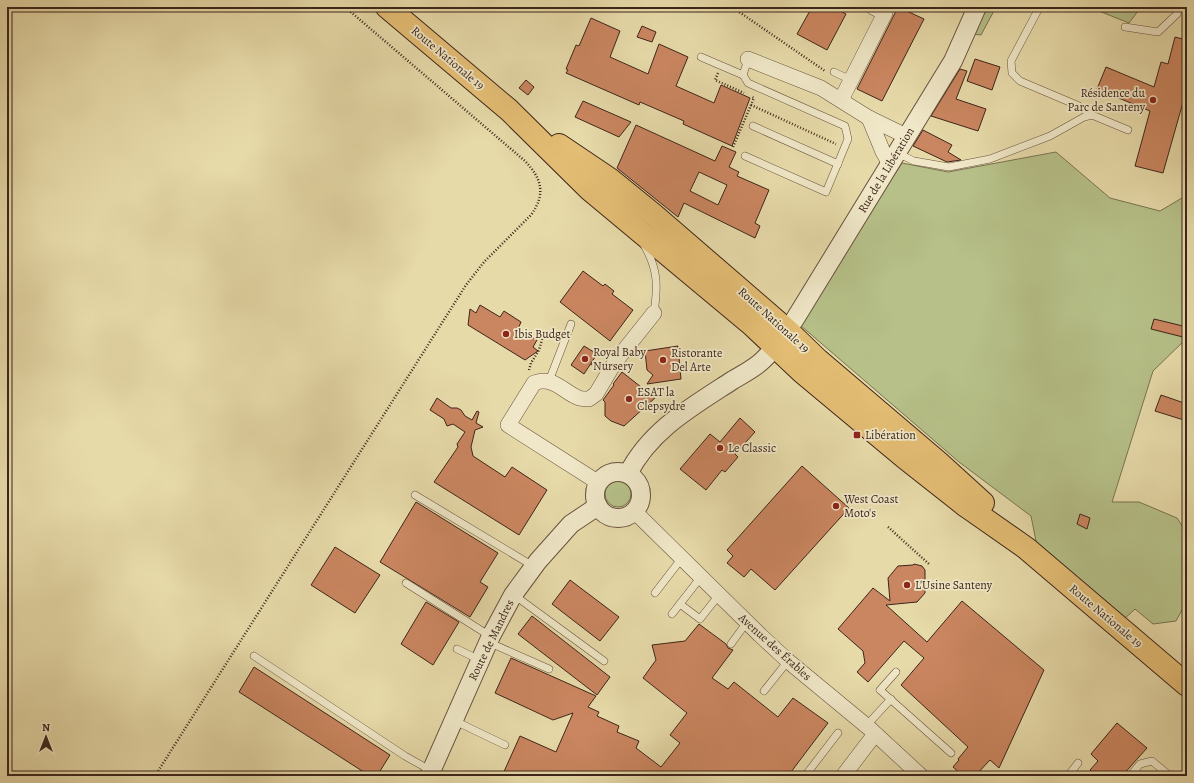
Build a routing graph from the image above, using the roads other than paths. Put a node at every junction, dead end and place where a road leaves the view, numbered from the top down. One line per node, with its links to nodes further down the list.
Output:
1 (387, 7): 13 (main road, Route Nationale 19)
2 (977, 7): 18 (street, Rue de la Libération)
3 (1179, 7): 6 (lane)
4 (882, 9): 11 (street)
5 (1038, 10): 14 (lane)
6 (1125, 27)
7 (700, 56): 10 (lane)
8 (748, 59): 10 (lane); 12 (street)
9 (834, 72): 11 (lane)
10 (743, 75): 21 (lane)
11 (851, 80): 12 (street)
12 (840, 100): 15 (street)
13 (509, 110): 22 (main road, Route Nationale 19); 25 (main road, Route Nationale 19)
14 (1092, 115): 17 (lane); 20 (lane)
15 (869, 118): 18 (street); 20 (street)
16 (753, 126): 21 (lane)
17 (1128, 130)
18 (906, 136): 20 (street, Rue de la Libération)
19 (745, 156): 21 (lane)
20 (893, 158): 25 (street, Rue de la Libération)
21 (838, 164)
22 (632, 226): 23 (lane); 25 (main road, Route Nationale 19)
23 (654, 313): 26 (street)
24 (571, 324): 26 (lane)
25 (781, 339): 27 (street); 51 (main road, Route Nationale 19)
26 (549, 381): 28 (street)
27 (628, 474): 28 (street); 31 (street)
28 (599, 483): 30 (street)
29 (415, 495): 33 (lane)
30 (598, 506): 31 (street); 33 (street, Route de Mandres)
31 (634, 511): 32 (street, Avenue des Érables)
32 (682, 558): 34 (street, Avenue des Érables); 36 (lane)
33 (534, 567): 37 (street, Route de Mandres)
34 (700, 577): 38 (street, Avenue des Érables); 39 (lane)
35 (406, 583): 42 (lane)
36 (656, 593)
37 (513, 595): 42 (street, Route de Mandres); 47 (lane)
38 (719, 595): 39 (lane); 41 (street, Avenue des Érables)
39 (680, 604): 40 (lane)
40 (672, 614)
41 (747, 622): 43 (lane); 48 (street, Avenue des Érables)
42 (489, 639): 46 (street, Route de Mandres); 49 (lane)
43 (731, 644)
44 (457, 650): 46 (lane)
45 (254, 656): 60 (lane)
46 (480, 660): 54 (street, Route de Mandres)
47 (604, 661)
48 (788, 661): 52 (lane); 55 (street, Avenue des Érables)
49 (549, 669)
50 (896, 672): 53 (lane)
51 (1187, 685)
52 (764, 691)
53 (891, 699): 55 (lane); 58 (lane)
54 (453, 720): 57 (lane); 60 (street, Route de Mandres)
55 (871, 730): 62 (street); 63 (street, Avenue des Érables)
56 (838, 733): 61 (lane)
57 (505, 745)
58 (952, 753)
59 (1078, 763): 64 (lane)
60 (430, 773)
61 (805, 776)
62 (843, 776)
63 (921, 776)
64 (1068, 776)
65 (1130, 776): 66 (lane)
66 (1170, 776)

